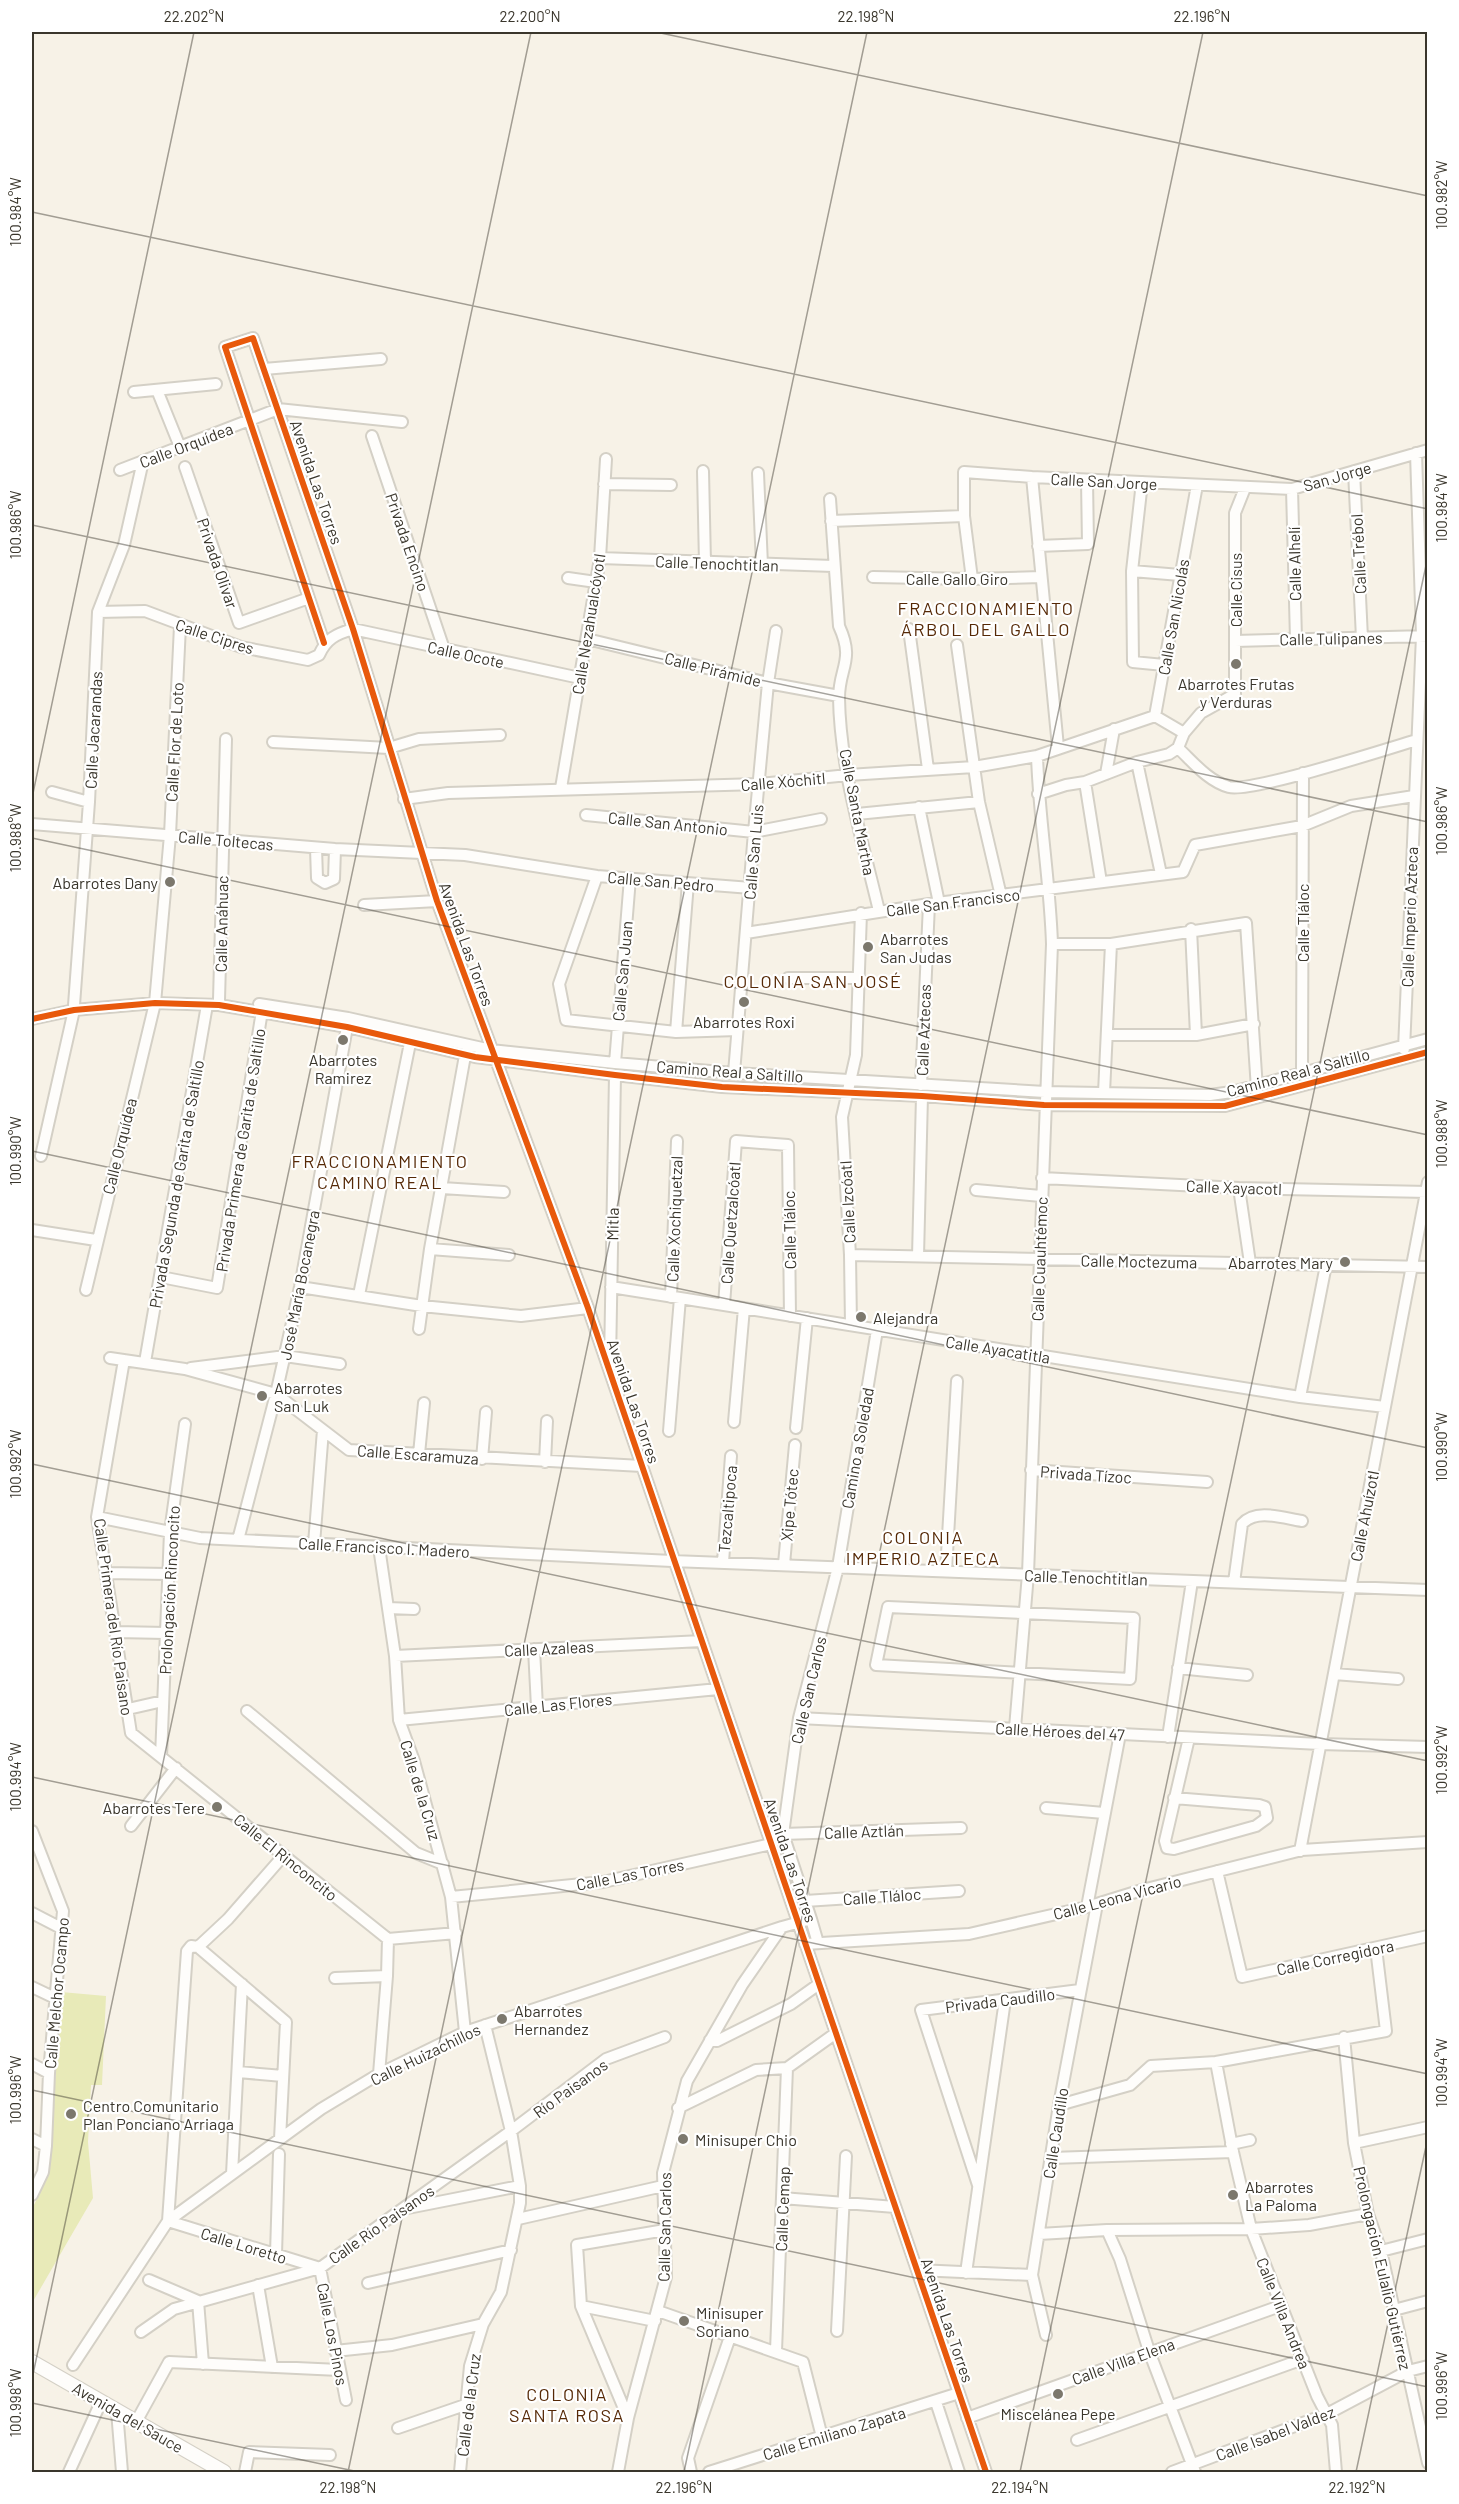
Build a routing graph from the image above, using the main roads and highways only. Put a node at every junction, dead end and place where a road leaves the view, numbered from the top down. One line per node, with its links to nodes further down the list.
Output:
1 (32, 2362): 2 (main road, Avenida del Sauce)
2 (219, 2471)

